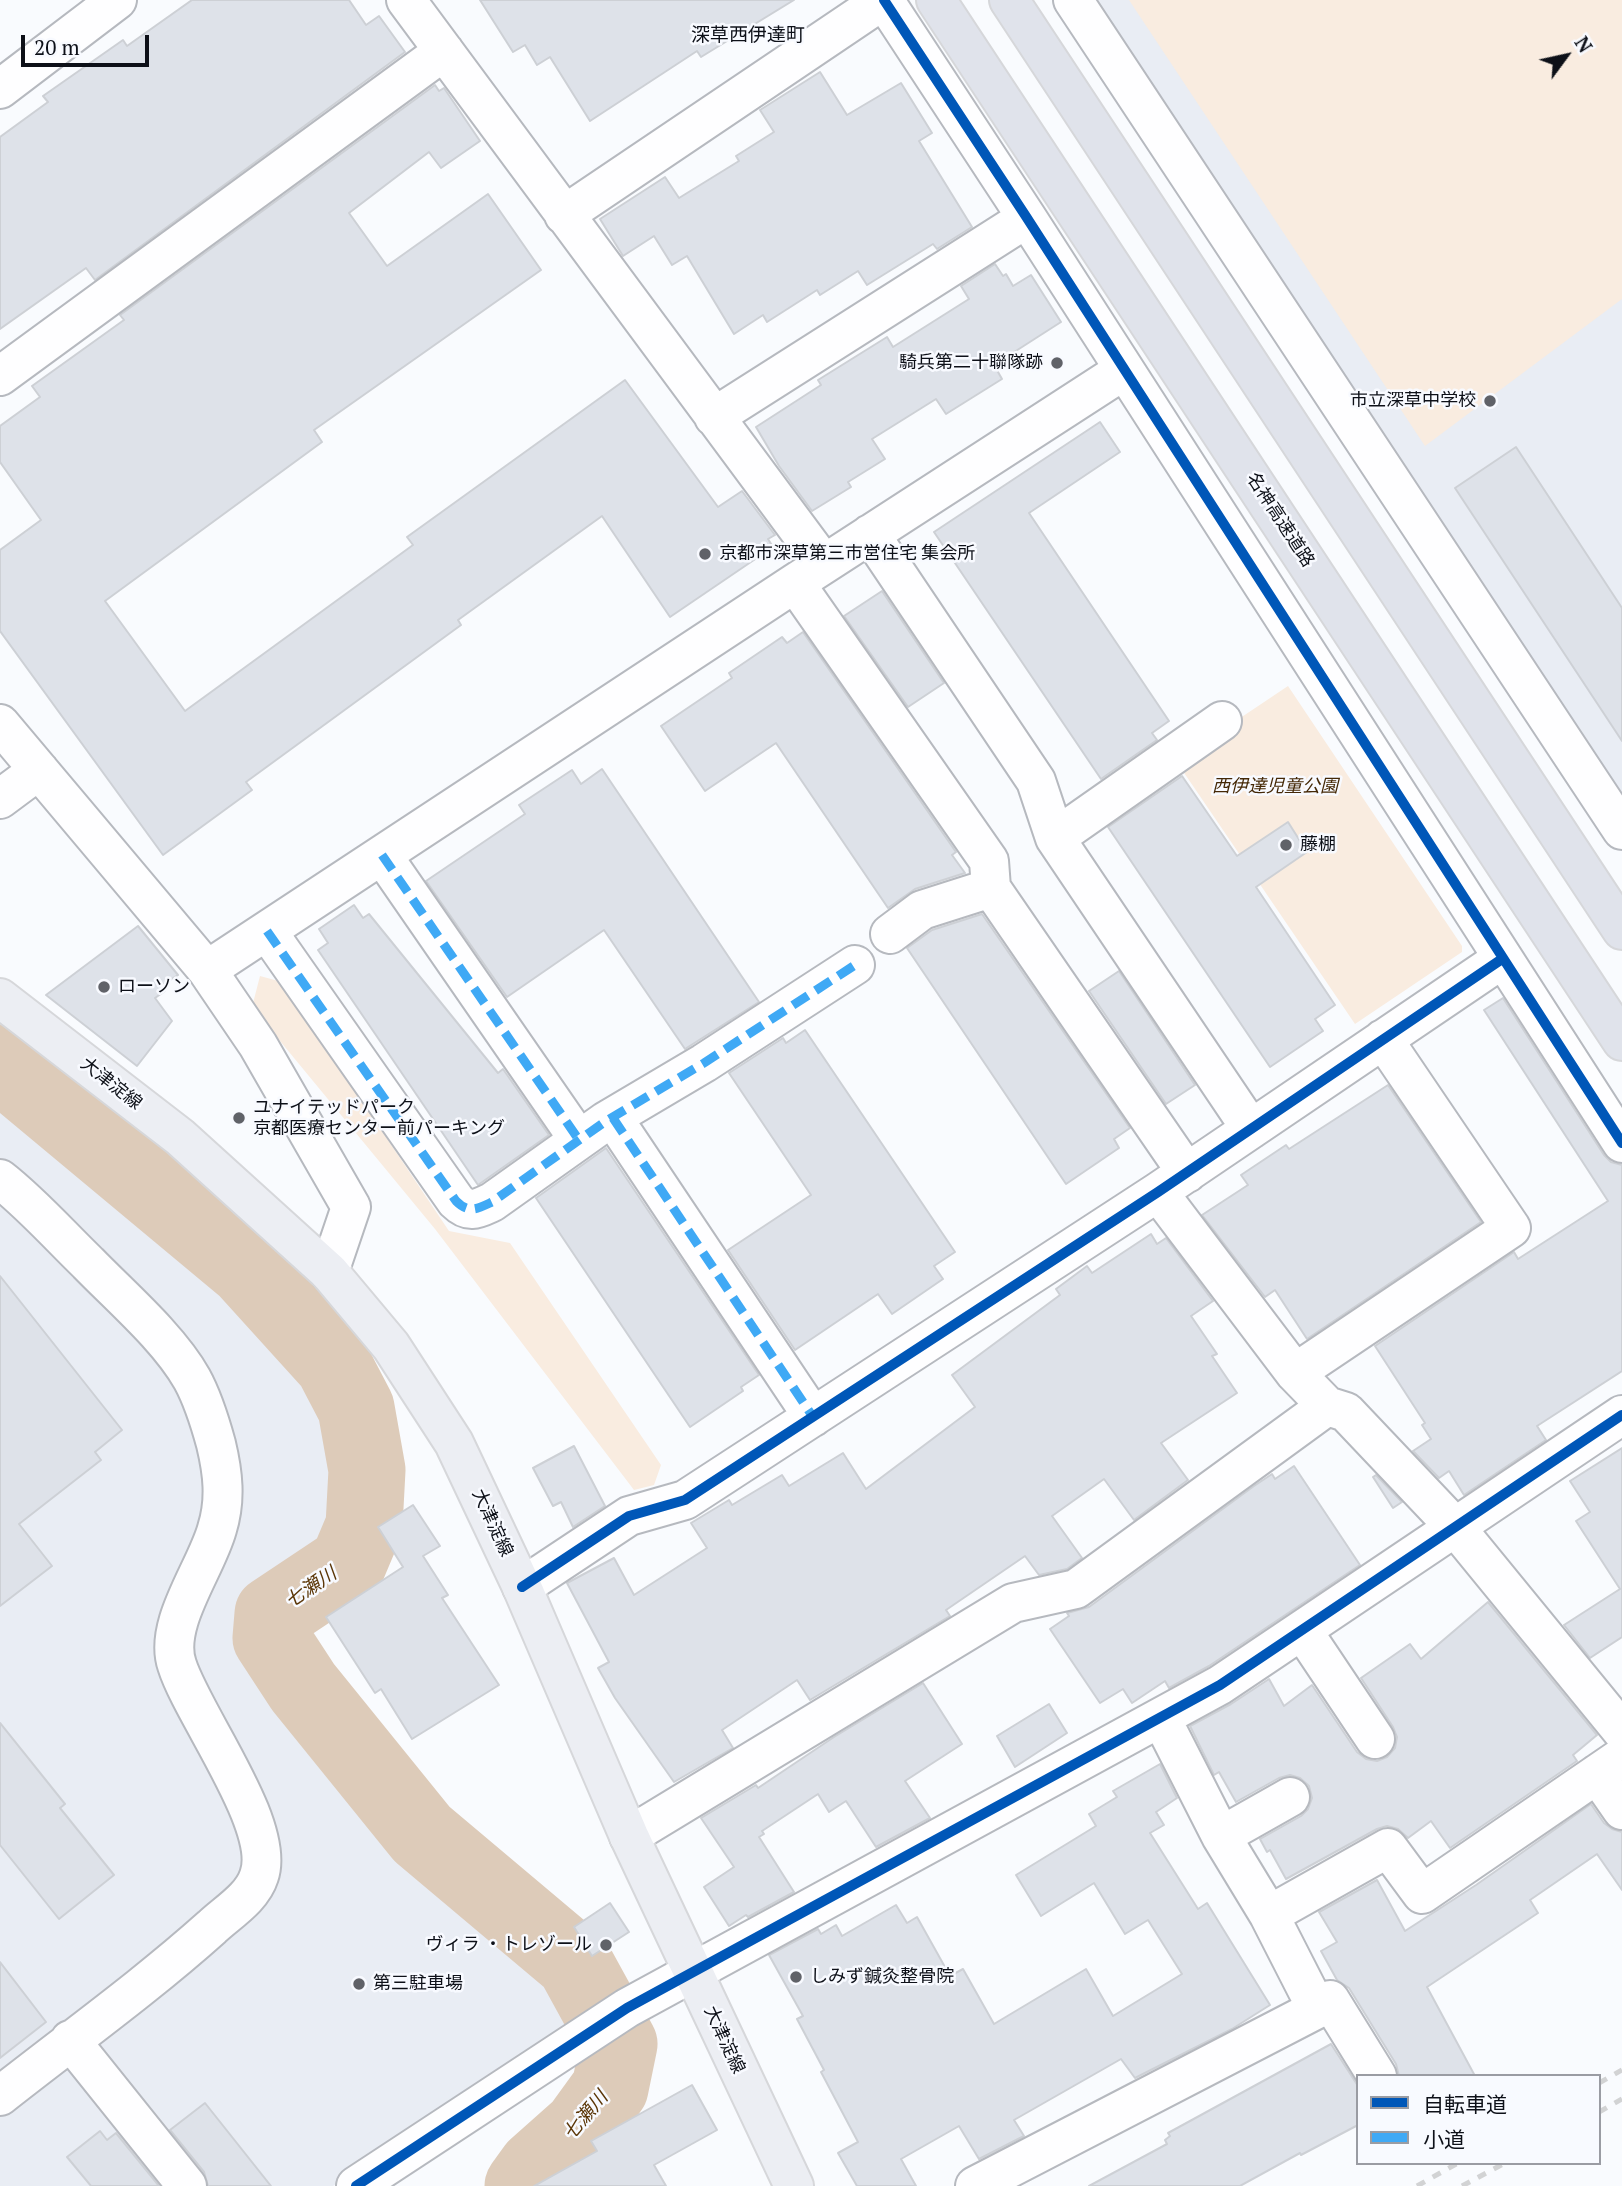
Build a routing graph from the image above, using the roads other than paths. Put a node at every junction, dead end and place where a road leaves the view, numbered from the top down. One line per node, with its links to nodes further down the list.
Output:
1 (117, 0): 8 (street)
2 (884, 0): 9 (street); 10 (street)
3 (936, 0): 32 (highway, 名神高速道路)
4 (1009, 0): 24 (highway)
5 (1073, 0): 20 (street)
6 (408, 1): 7 (street)
7 (443, 51): 9 (street); 12 (street)
8 (0, 89)
9 (564, 215): 13 (street)
10 (1027, 218): 11 (street); 13 (street)
11 (1124, 370): 14 (street); 27 (street)
12 (0, 376)
13 (714, 417): 15 (street)
14 (870, 534): 15 (street); 21 (street)
15 (809, 574): 22 (street); 23 (street)
16 (1222, 721): 21 (street)
17 (0, 724): 18 (street)
18 (40, 770): 19 (street); 29 (street)
19 (0, 799)
20 (1622, 830)
21 (1055, 838): 34 (street)
22 (382, 855): 25 (street); 35 (street)
23 (991, 888): 26 (street); 38 (street)
24 (1622, 930)
25 (267, 932): 29 (street); 35 (street)
26 (890, 934)
27 (1502, 959): 31 (street); 36 (street)
28 (855, 965): 33 (street)
29 (207, 970): 39 (street)
30 (0, 998): 39 (main road, 大津淀線)
31 (1383, 1039): 34 (street); 40 (street)
32 (1622, 1041)
33 (613, 1118): 35 (street); 43 (street)
34 (1251, 1129): 38 (street)
35 (579, 1140)
36 (1622, 1143)
37 (0, 1180): 58 (street)
38 (1172, 1182): 40 (street); 43 (street)
39 (329, 1272): 45 (main road, 大津淀線)
40 (1295, 1373): 41 (street)
41 (1327, 1406): 44 (street); 53 (street)
42 (1622, 1415): 44 (street)
43 (813, 1416): 45 (street)
44 (1457, 1528): 46 (street); 48 (street)
45 (522, 1587): 53 (main road, 大津淀線)
46 (1302, 1630): 47 (street); 49 (street)
47 (1161, 1718): 54 (street); 56 (street)
48 (1622, 1731)
49 (1375, 1739)
50 (1610, 1766): 52 (street); 55 (street)
51 (1290, 1797): 54 (street)
52 (1622, 1810)
53 (629, 1836): 56 (main road, 大津淀線)
54 (1221, 1836): 55 (street)
55 (1269, 1915): 57 (street)
56 (693, 1972): 62 (street); 63 (main road, 大津淀線)
57 (1317, 2009): 59 (street); 64 (street)
58 (70, 2040): 60 (street); 61 (street)
59 (1376, 2074)
60 (0, 2096)
61 (187, 2186)
62 (356, 2186)
63 (794, 2186)
64 (975, 2186)

